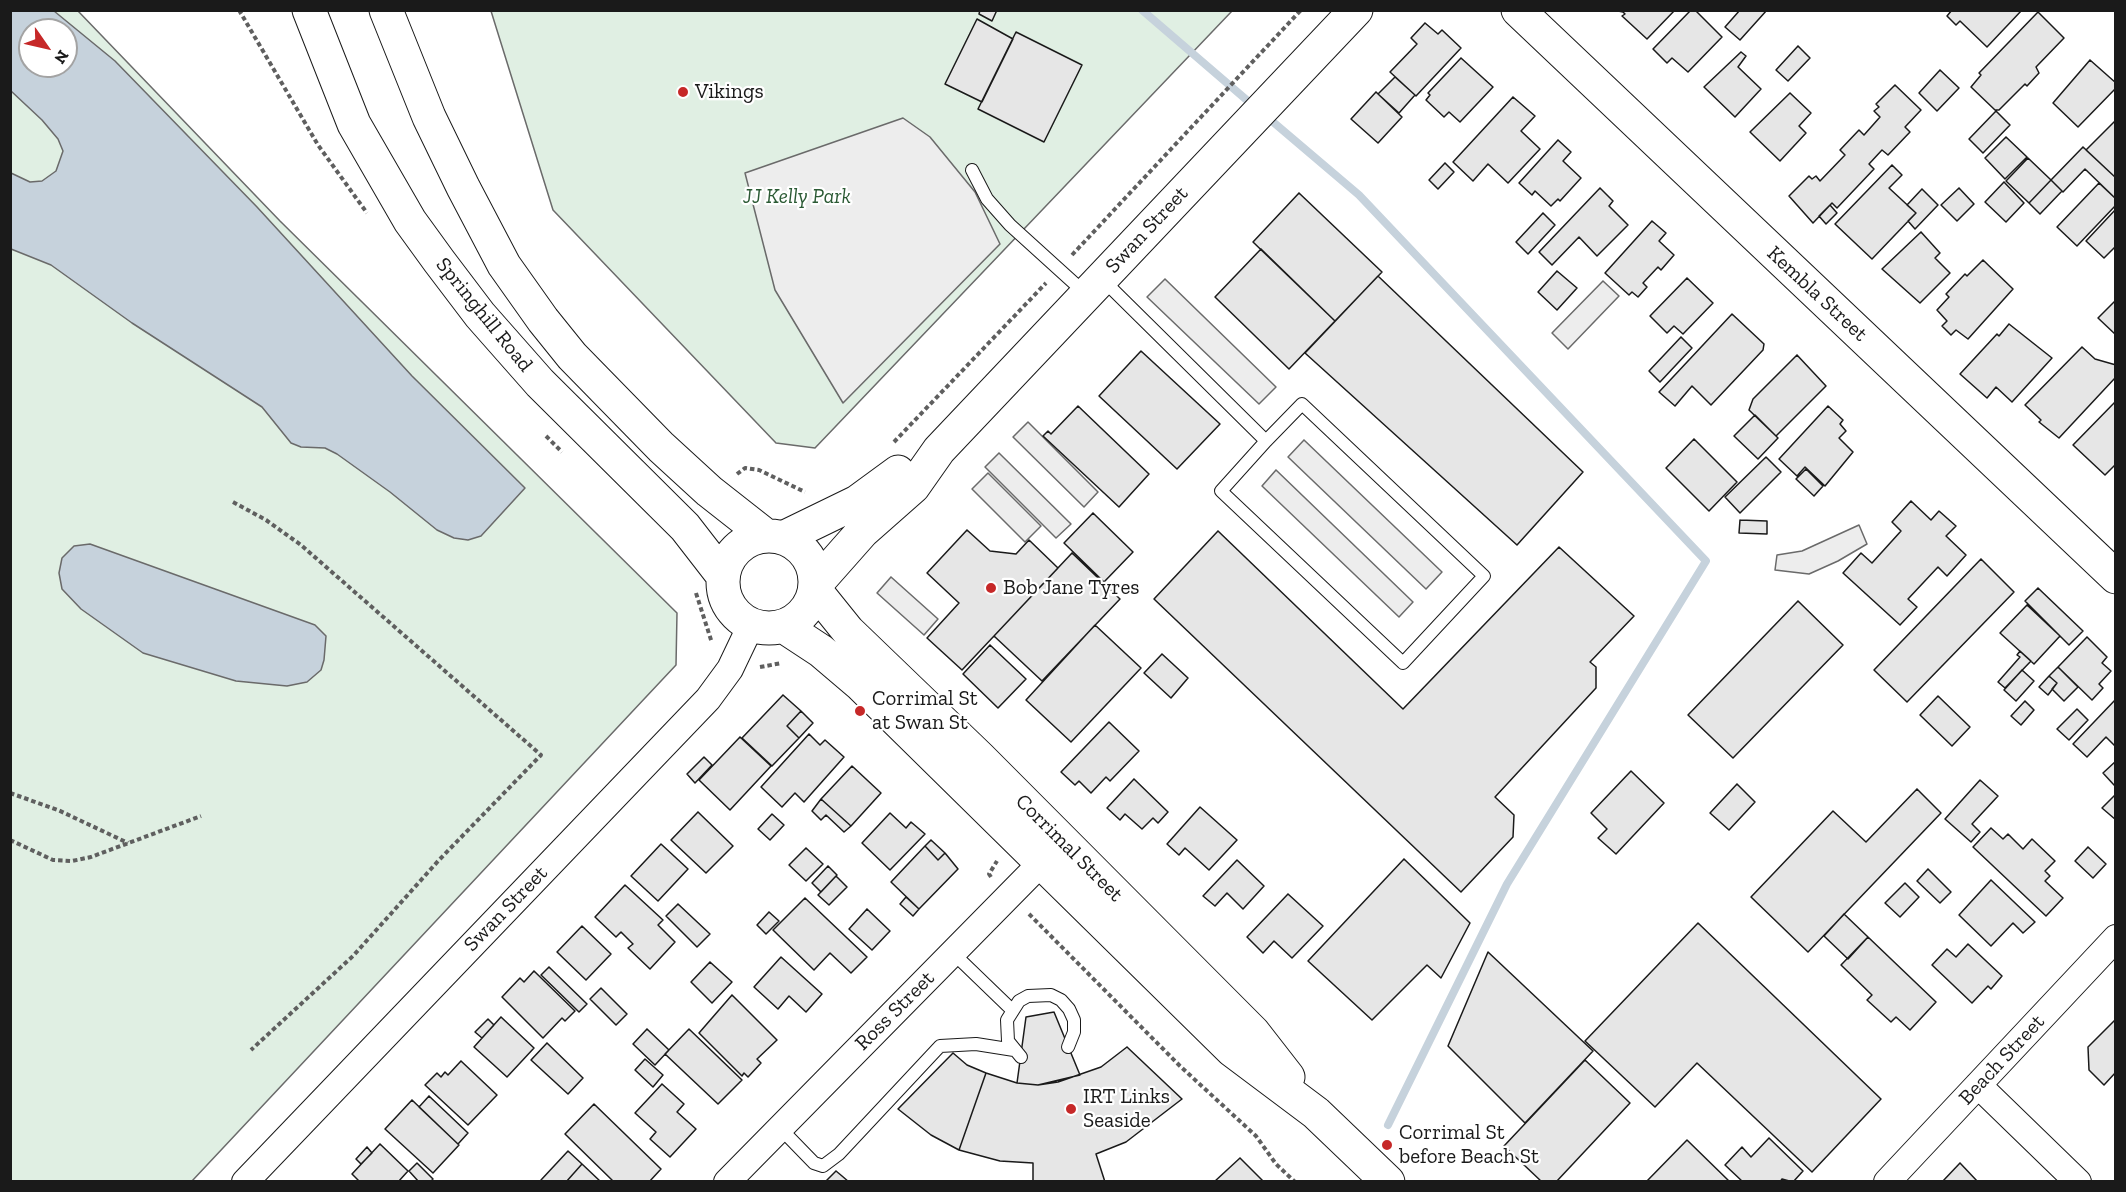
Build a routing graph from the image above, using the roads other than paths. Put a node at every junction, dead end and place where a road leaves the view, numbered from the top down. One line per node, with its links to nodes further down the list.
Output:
1 (309, 10): 12 (main road, Springhill Road)
2 (362, 10): 6 (main road)
3 (386, 10): 6 (main road, Springhill Road)
4 (1356, 10): 8 (main road, Swan Street)
5 (1518, 10): 13 (main road, Kembla Street)
6 (429, 117): 11 (main road, Springhill Road)
7 (972, 170): 8 (lane)
8 (1094, 286): 9 (lane); 10 (main road, Swan Street)
9 (1266, 441): 9 (lane)
10 (939, 450): 11 (main road, Swan Street); 14 (main road, Swan Street)
11 (775, 536): 12 (main road); 14 (main road)
12 (723, 576): 15 (main road)
13 (2115, 577)
14 (816, 587): 15 (main road); 16 (main road, Corrimal Street)
15 (767, 625): 16 (main road, Corrimal Street); 23 (street, Swan Street)
16 (1053, 851): 18 (street, Ross Street); 25 (main road, Corrimal Street)
17 (2115, 938): 21 (street, Beach Street)
18 (953, 952): 19 (lane); 22 (street, Ross Street)
19 (1011, 1010): 20 (lane); 22 (lane)
20 (1068, 1047)
21 (1978, 1085): 26 (street, Beach Street); 27 (street)
22 (780, 1128): 24 (street, Ross Street)
23 (245, 1182)
24 (727, 1182)
25 (1388, 1182)
26 (1887, 1182)
27 (2078, 1182)

